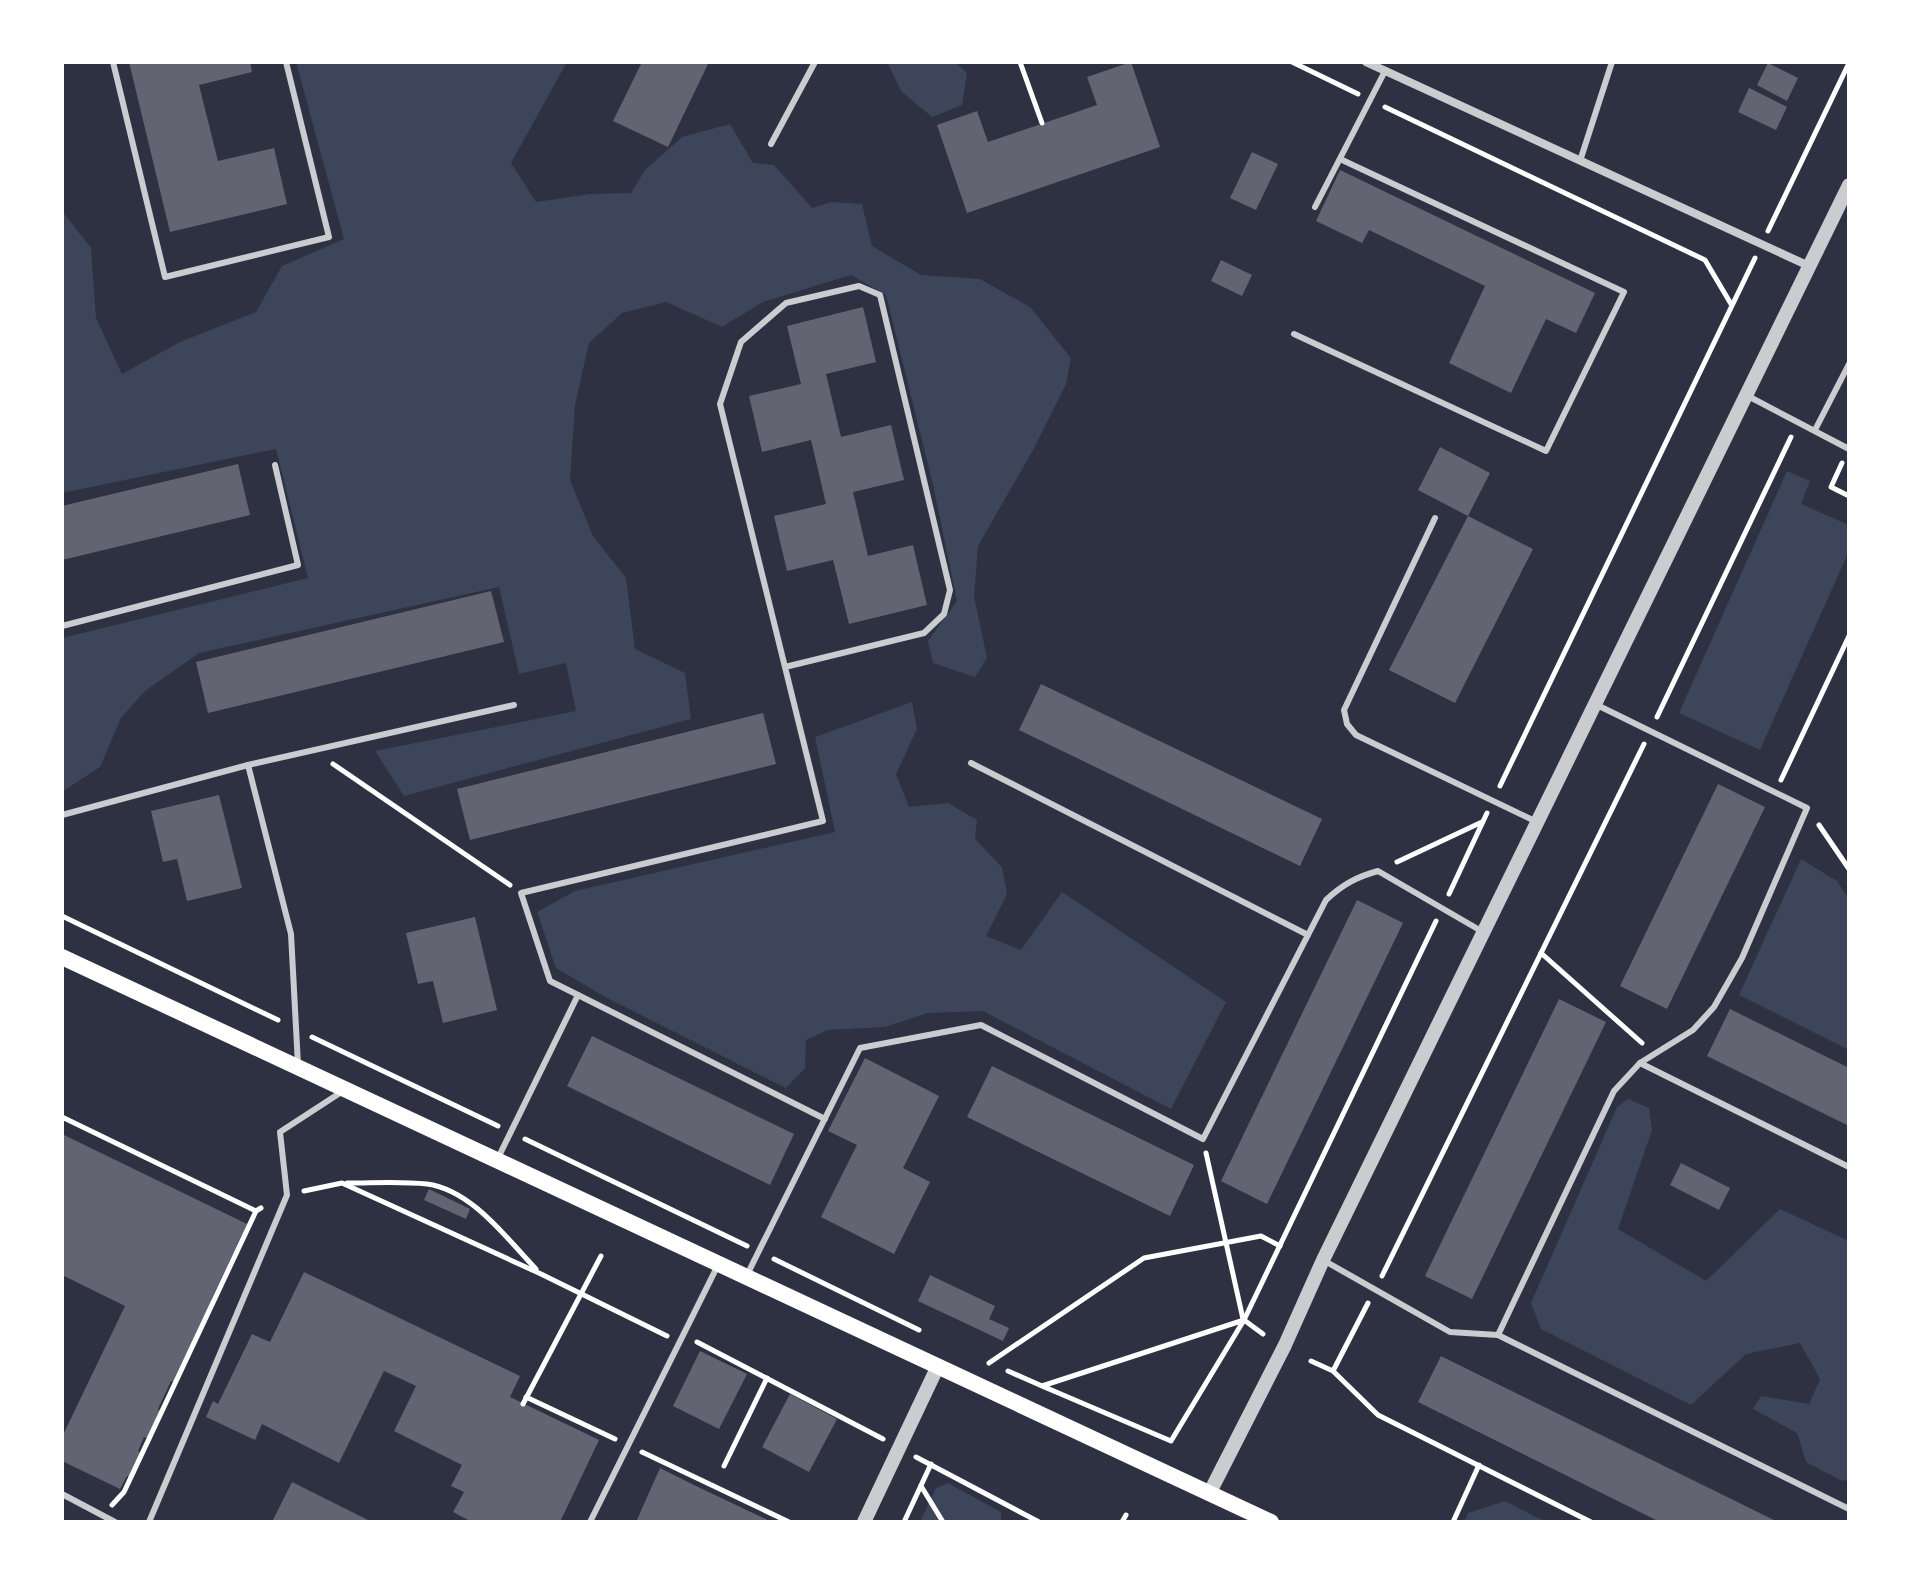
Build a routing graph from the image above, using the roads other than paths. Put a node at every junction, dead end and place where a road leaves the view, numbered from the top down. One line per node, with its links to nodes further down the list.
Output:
1 (113, 62): 2 (lane)
2 (286, 62)
3 (815, 62): 7 (lane)
4 (1366, 62): 6 (street)
5 (1612, 62): 9 (lane)
6 (1385, 71): 8 (lane); 9 (street)
7 (771, 144)
8 (1340, 159): 11 (lane); 13 (lane)
9 (1580, 162): 12 (street)
10 (1849, 185): 12 (street)
11 (1315, 207)
12 (1809, 266): 15 (street)
13 (1294, 334)
14 (1849, 364): 16 (lane)
15 (1746, 395): 16 (lane); 22 (street)
16 (1815, 430): 17 (lane)
17 (1848, 452)
18 (275, 465): 20 (lane)
19 (1435, 518): 27 (lane)
20 (62, 626)
21 (785, 667): 21 (lane); 31 (lane)
22 (1595, 704): 27 (street); 32 (lane)
23 (514, 705): 25 (lane)
24 (971, 763): 29 (lane)
25 (248, 765): 26 (lane); 33 (lane)
26 (62, 815)
27 (1537, 822): 28 (street)
28 (1483, 932): 29 (lane); 38 (street)
29 (1308, 935): 35 (lane)
30 (62, 957): 33 (main road)
31 (578, 995): 35 (lane); 36 (lane)
32 (1640, 1063): 37 (lane); 41 (lane)
33 (298, 1068): 34 (main road)
34 (345, 1090): 36 (main road); 47 (lane)
35 (825, 1119): 40 (lane)
36 (496, 1161): 39 (main road)
37 (1849, 1167)
38 (1323, 1260): 41 (lane); 43 (street)
39 (718, 1265): 40 (main road); 48 (lane)
40 (746, 1278): 42 (main road)
41 (1498, 1335): 45 (lane)
42 (937, 1368): 43 (main road); 49 (street)
43 (1210, 1492): 50 (main road)
44 (62, 1494): 46 (lane)
45 (1849, 1509)
46 (115, 1522)
47 (149, 1522)
48 (590, 1522)
49 (864, 1522)
50 (1271, 1522)

